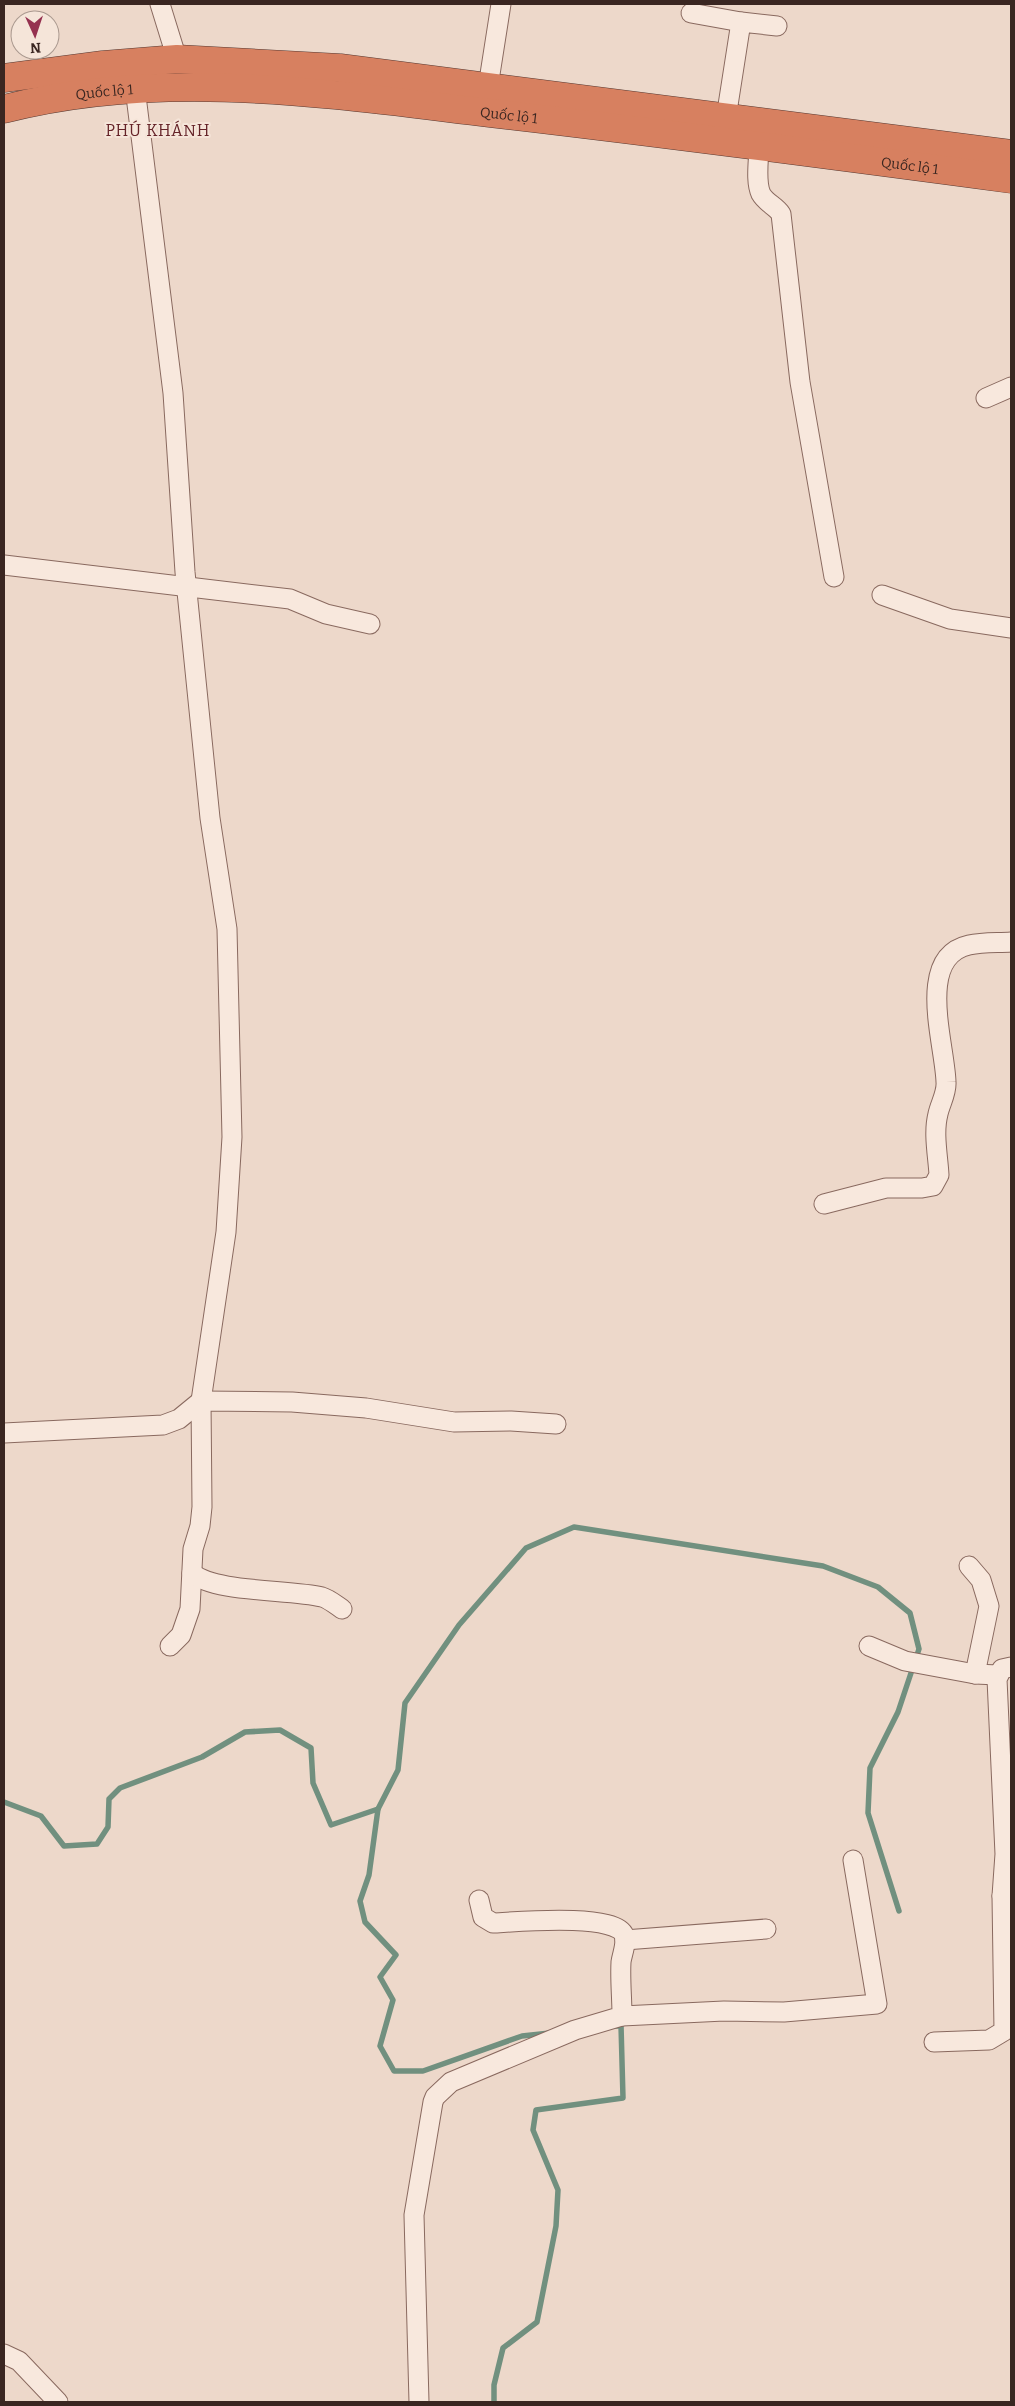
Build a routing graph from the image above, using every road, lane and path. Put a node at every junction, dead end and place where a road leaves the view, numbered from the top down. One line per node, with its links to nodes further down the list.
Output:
1 (160, 4): 6 (street)
2 (501, 4): 9 (street)
3 (691, 13): 4 (street)
4 (741, 22): 5 (street); 11 (street)
5 (777, 26)
6 (177, 60): 7 (highway, Quốc lộ 1); 9 (highway, Quốc lộ 1)
7 (4, 78)
8 (136, 88): 9 (highway, Quốc lộ 1); 10 (highway, Quốc lộ 1); 19 (street)
9 (486, 99): 11 (highway, Quốc lộ 1); 12 (highway, Quốc lộ 1)
10 (4, 109)
11 (726, 118): 13 (highway, Quốc lộ 1)
12 (759, 145): 14 (highway, Quốc lộ 1); 18 (street)
13 (1011, 154)
14 (1011, 179)
15 (1011, 387): 16 (street)
16 (986, 398)
17 (4, 565): 19 (street)
18 (834, 577)
19 (186, 586): 21 (street); 25 (street)
20 (882, 595): 22 (street)
21 (370, 624)
22 (1011, 628)
23 (1011, 942): 24 (street)
24 (824, 1204)
25 (201, 1401): 26 (street); 27 (street); 29 (street)
26 (556, 1424)
27 (4, 1433)
28 (969, 1566): 34 (street)
29 (192, 1573): 30 (street); 31 (street)
30 (342, 1609)
31 (170, 1646)
32 (868, 1646): 34 (street)
33 (1005, 1671): 34 (street); 36 (street)
34 (975, 1674)
35 (853, 1860): 40 (street)
36 (1007, 1896): 41 (street)
37 (479, 1900): 39 (street)
38 (766, 1929): 39 (street)
39 (625, 1940): 40 (street)
40 (622, 2016): 44 (street)
41 (934, 2042)
42 (4, 2354): 43 (street)
43 (58, 2402)
44 (419, 2402)

